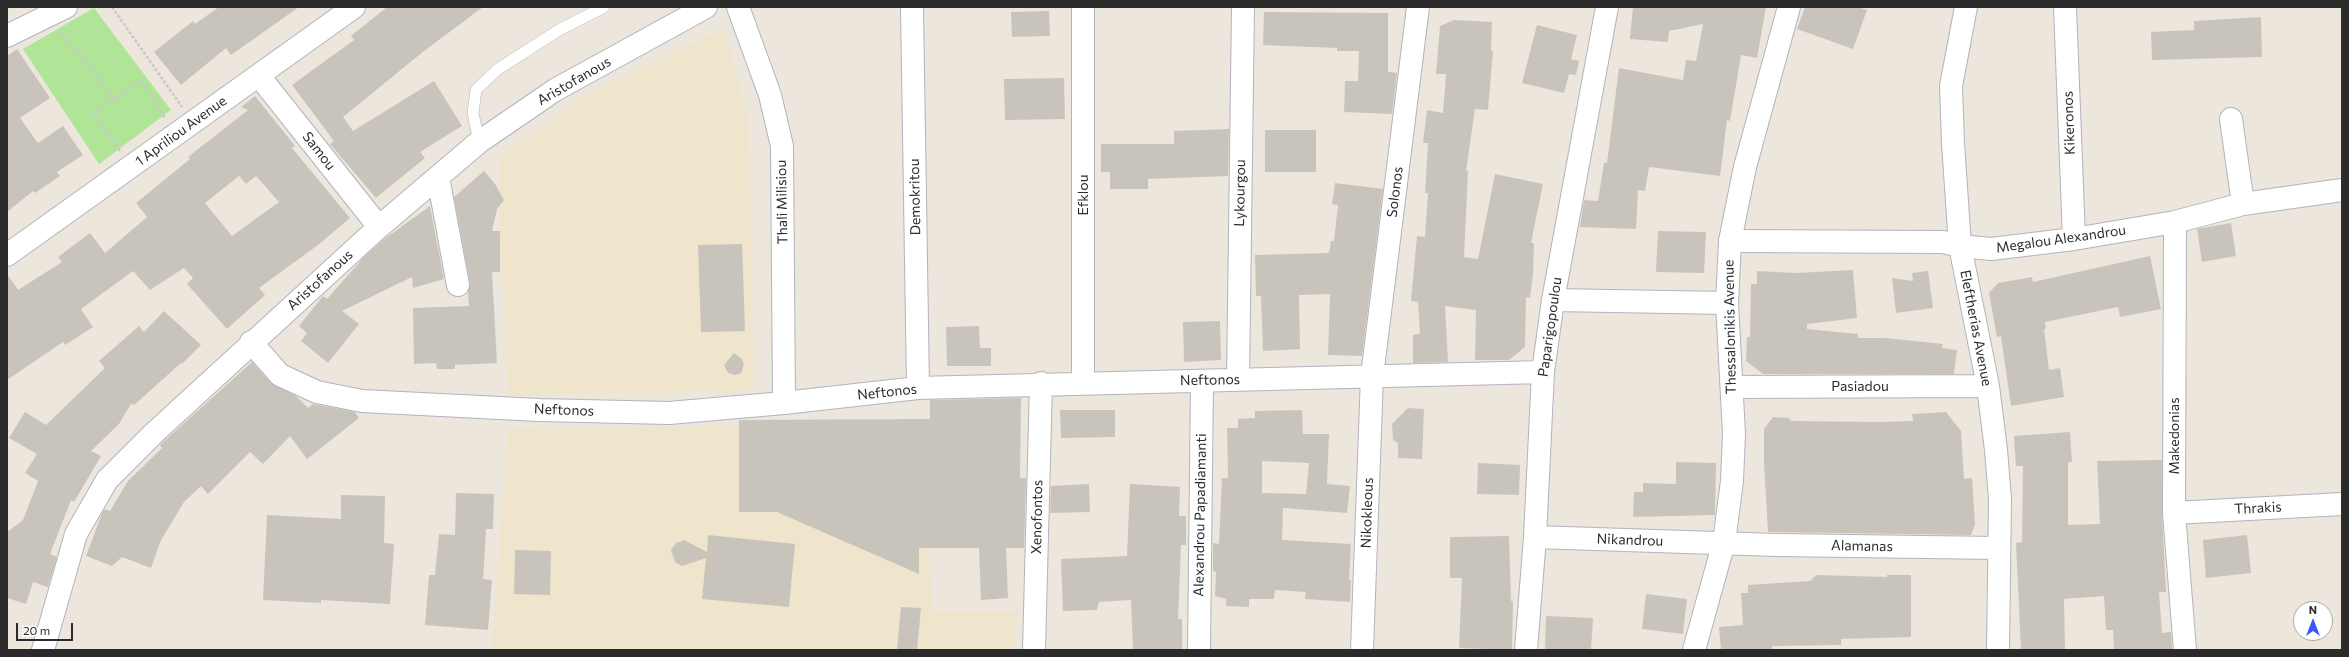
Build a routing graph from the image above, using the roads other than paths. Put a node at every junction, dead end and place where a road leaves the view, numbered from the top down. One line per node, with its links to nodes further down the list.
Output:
1 (66, 7): 14 (street)
2 (354, 7): 15 (street, 1 Apriliou Avenue)
3 (604, 7): 17 (lane)
4 (706, 7): 17 (street, Aristofanous)
5 (738, 7): 40 (street, Thali Milisiou)
6 (912, 7): 39 (street, Demokritou)
7 (1083, 7): 35 (street, Efklou)
8 (1243, 7): 34 (street, Lykourgou)
9 (1418, 7): 32 (street, Solonos)
10 (1607, 7): 28 (street, Paparigopoulou)
11 (1789, 7): 24 (street, Thessalonikis Avenue)
12 (1966, 7): 25 (street, Eleftherias Avenue)
13 (2065, 7): 23 (street, Kikeronos)
14 (7, 36)
15 (259, 76): 22 (street, Samou); 26 (street, 1 Apriliou Avenue)
16 (2231, 119): 20 (street)
17 (479, 142): 18 (street, Aristofanous)
18 (438, 177): 22 (street, Aristofanous); 27 (street)
19 (2342, 190): 20 (street, Megalou Alexandrou)
20 (2243, 204): 21 (street, Megalou Alexandrou)
21 (2175, 222): 23 (street, Megalou Alexandrou); 42 (street, Makedonias)
22 (379, 227): 30 (street, Aristofanous)
23 (2074, 239): 25 (street, Megalou Alexandrou)
24 (1730, 241): 25 (street, Megalou Alexandrou); 29 (street, Thessalonikis Avenue)
25 (1960, 246): 37 (street, Eleftherias Avenue)
26 (7, 255)
27 (458, 285)
28 (1553, 300): 29 (street); 31 (street, Paparigopoulou)
29 (1727, 303): 38 (street, Thessalonikis Avenue)
30 (251, 342): 40 (street, Neftonos); 46 (street, Aristofanous)
31 (1543, 372): 32 (street, Neftonos); 43 (street, Paparigopoulou)
32 (1372, 376): 34 (street, Neftonos); 49 (street, Nikokleous)
33 (1202, 380): 34 (street, Neftonos); 35 (street, Neftonos); 48 (street, Alexandrou Papadiamanti)
34 (1238, 380)
35 (1083, 382): 36 (street, Neftonos)
36 (1041, 383): 39 (street, Neftonos); 47 (street, Xenofontos)
37 (1988, 386): 38 (street, Pasiadou); 45 (street, Eleftherias Avenue)
38 (1732, 387): 44 (street, Thessalonikis Avenue)
39 (918, 388): 40 (street, Neftonos)
40 (784, 403)
41 (2342, 504): 42 (street, Thrakis)
42 (2174, 513): 53 (street, Makedonias)
43 (1536, 537): 44 (street, Nikandrou); 50 (street, Paparigopoulou)
44 (1724, 542): 45 (street, Alamanas); 51 (street, Thessalonikis Avenue)
45 (1999, 548): 52 (street, Eleftherias Avenue)
46 (43, 650)
47 (1034, 650)
48 (1199, 650)
49 (1362, 650)
50 (1526, 650)
51 (1694, 650)
52 (1998, 650)
53 (2185, 650)

